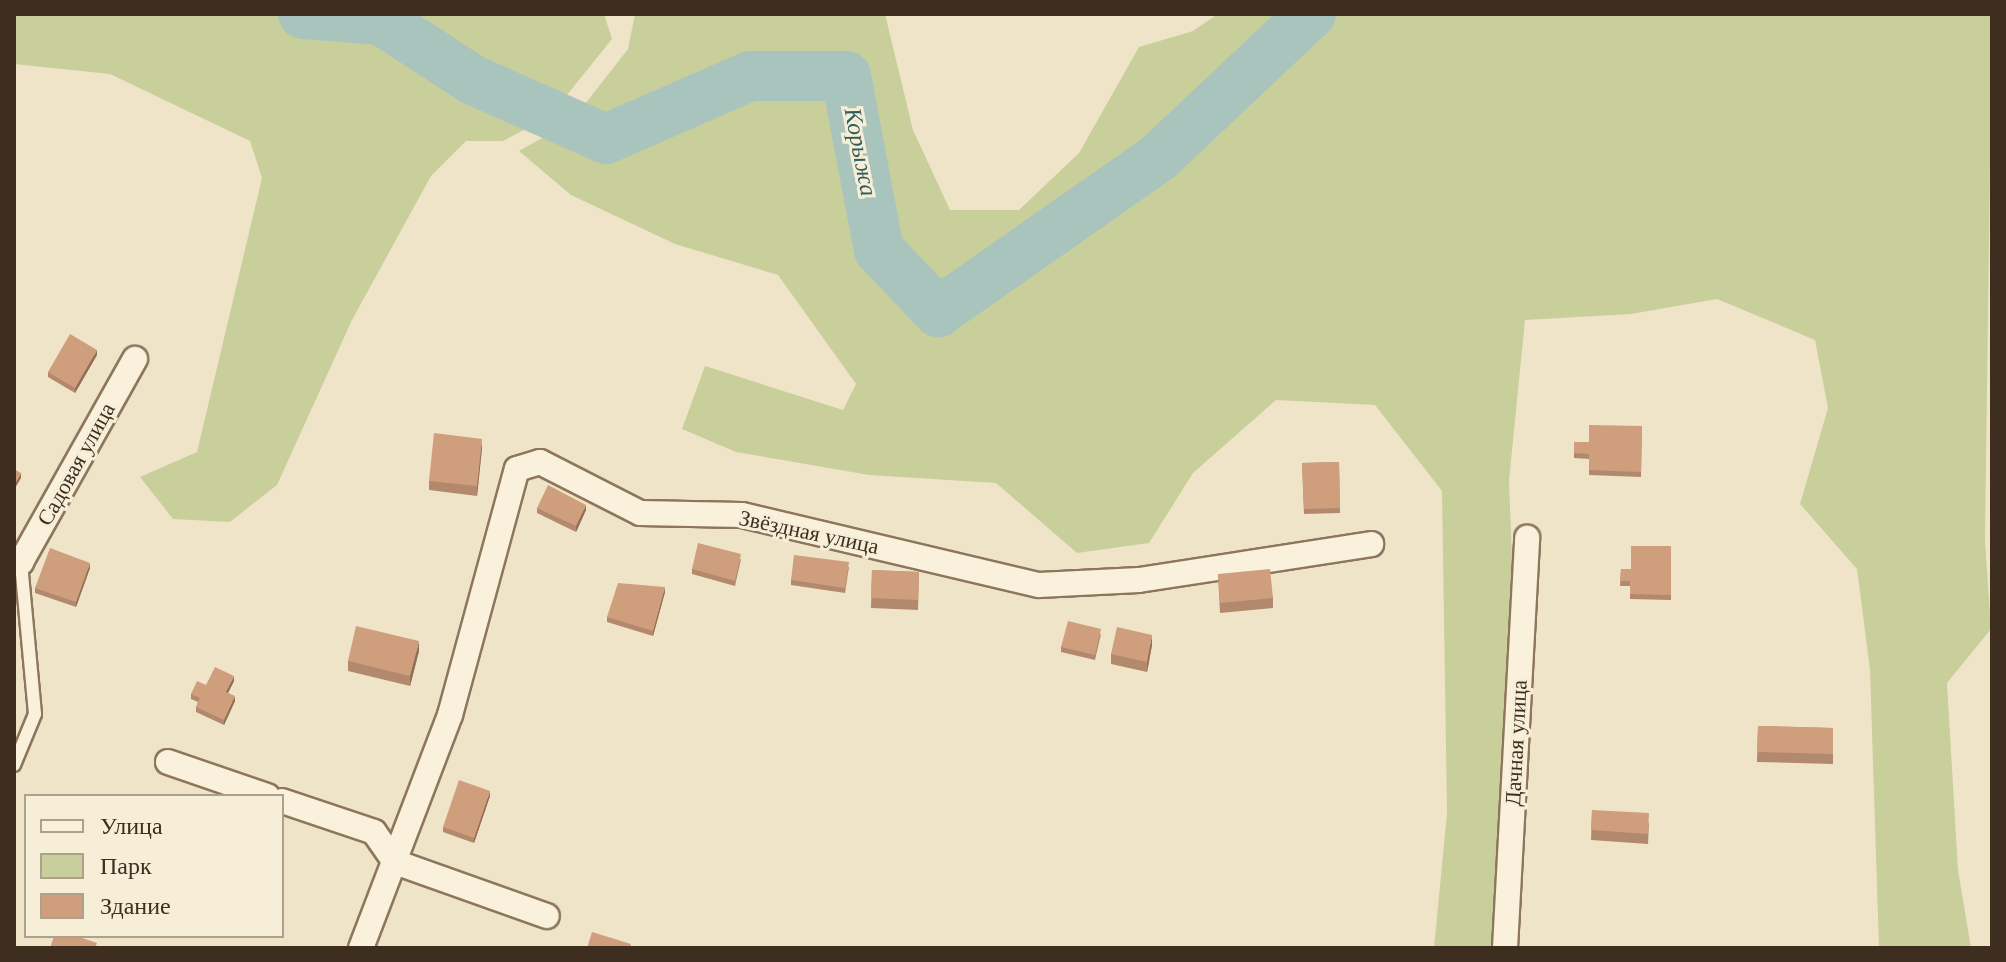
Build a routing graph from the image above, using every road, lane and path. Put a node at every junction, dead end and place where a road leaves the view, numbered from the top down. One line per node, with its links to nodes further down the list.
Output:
1 (135, 359): 4 (street, Садовая улица)
2 (1527, 538): 12 (street, Дачная улица)
3 (1371, 544): 9 (street, Звёздная улица)
4 (18, 560): 6 (lane)
5 (168, 762): 7 (street)
6 (14, 765)
7 (261, 794)
8 (284, 802): 9 (street)
9 (395, 862): 10 (street); 11 (street, Звёздная улица)
10 (547, 916)
11 (361, 948)
12 (1505, 948)

